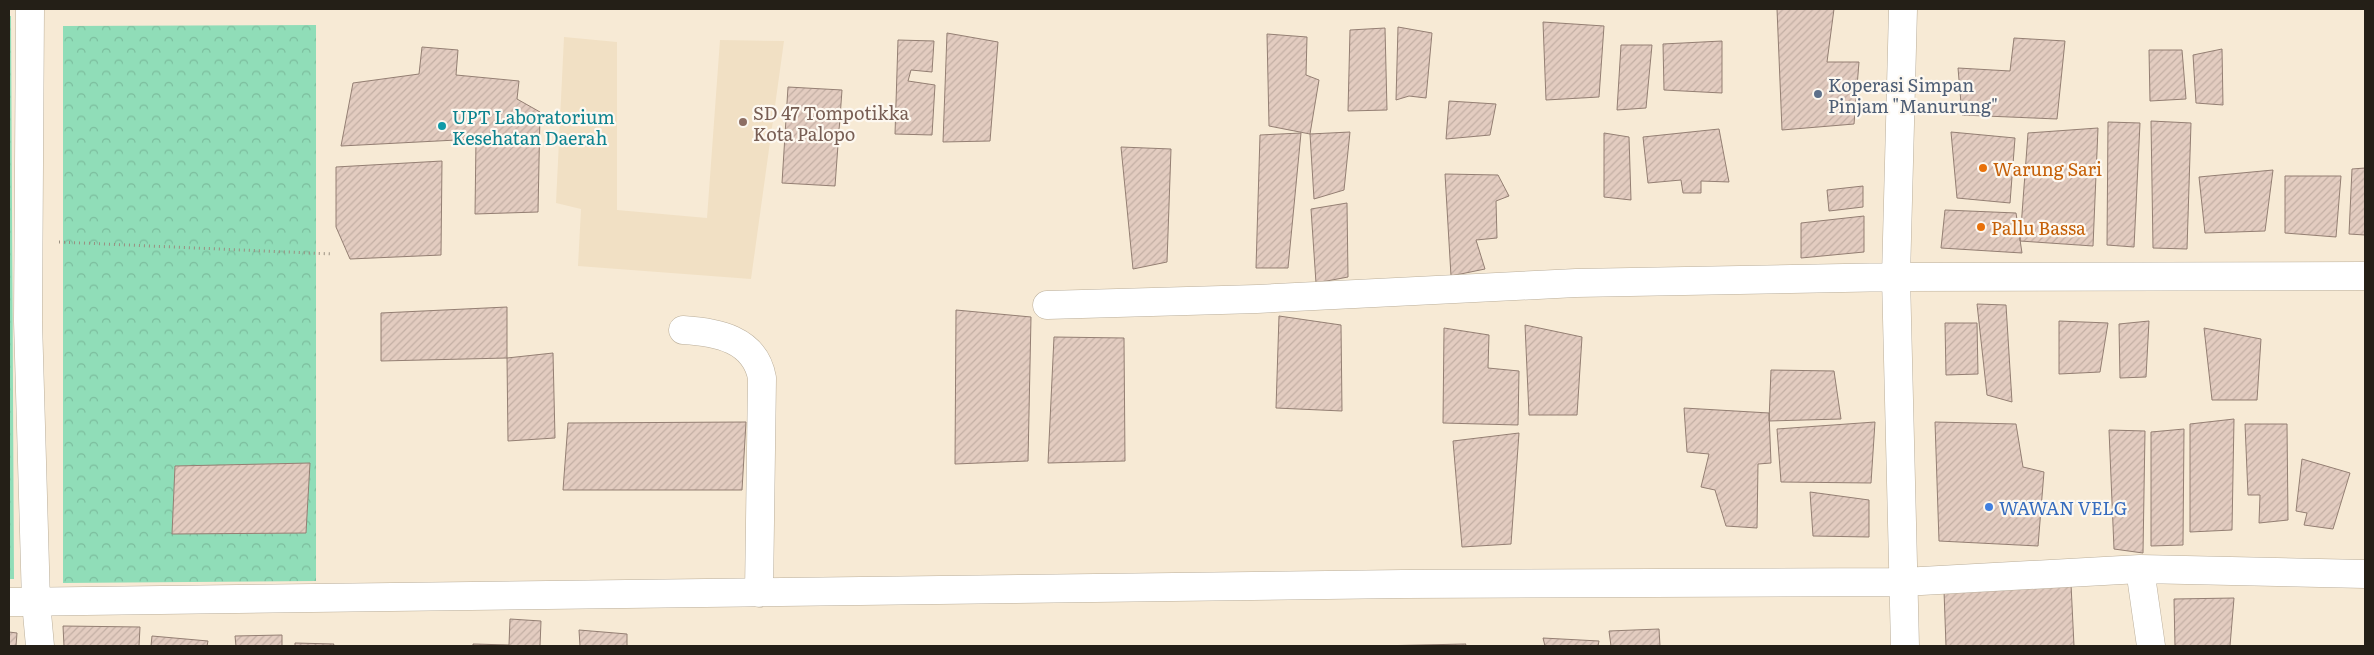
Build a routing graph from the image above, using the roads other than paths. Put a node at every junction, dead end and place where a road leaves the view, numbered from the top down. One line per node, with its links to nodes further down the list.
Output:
1 (30, 9): 12 (street)
2 (1903, 9): 3 (street)
3 (1896, 276): 4 (street); 5 (street); 9 (street)
4 (2365, 276)
5 (1047, 305)
6 (683, 330): 10 (street)
7 (2140, 569): 8 (street); 9 (street); 15 (street)
8 (2365, 574)
9 (1903, 582): 10 (street); 14 (street)
10 (759, 593): 12 (street)
11 (9, 602): 12 (street)
12 (36, 602): 13 (street)
13 (40, 646)
14 (1905, 646)
15 (2151, 646)

